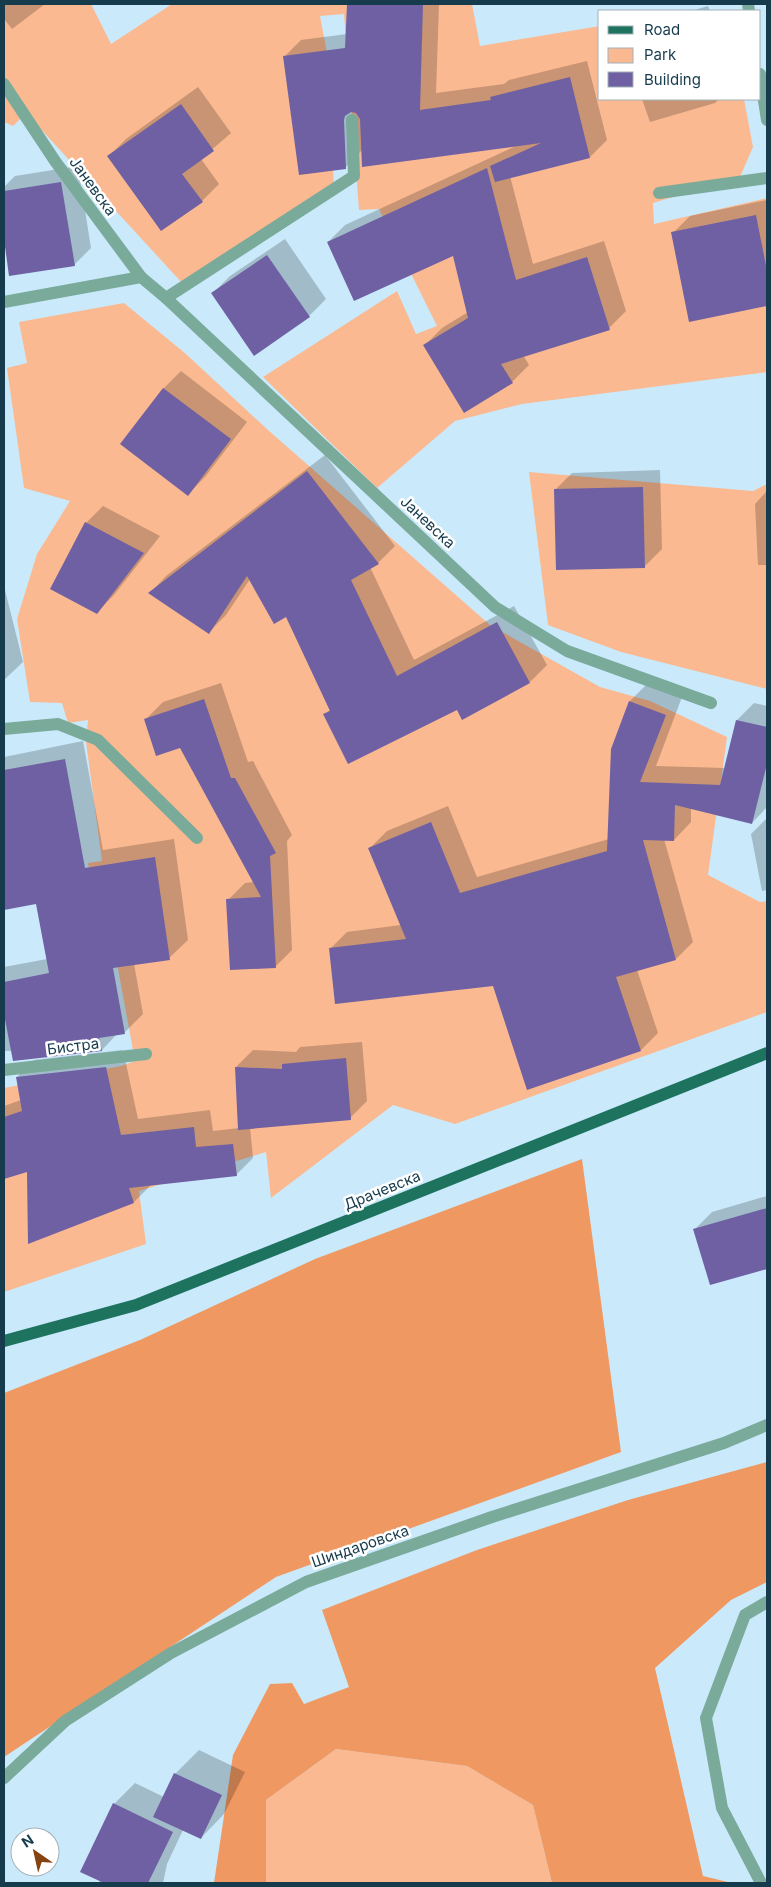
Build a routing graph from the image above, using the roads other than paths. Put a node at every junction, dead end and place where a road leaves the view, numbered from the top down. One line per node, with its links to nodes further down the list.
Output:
1 (761, 81): 4 (lane)
2 (4, 84): 7 (lane, Јаневска)
3 (352, 120): 8 (lane)
4 (767, 120)
5 (767, 178): 6 (lane)
6 (659, 193)
7 (141, 277): 8 (lane, Јаневска); 9 (lane)
8 (166, 298): 10 (lane, Јаневска)
9 (4, 302)
10 (711, 703)
11 (4, 729): 12 (lane)
12 (197, 838)
13 (767, 1053): 16 (main road, Драчевска)
14 (146, 1054): 15 (lane, Бистра)
15 (4, 1070)
16 (4, 1341)
17 (767, 1425): 19 (lane, Шиндаровска)
18 (767, 1602): 20 (lane)
19 (4, 1778)
20 (761, 1883)

